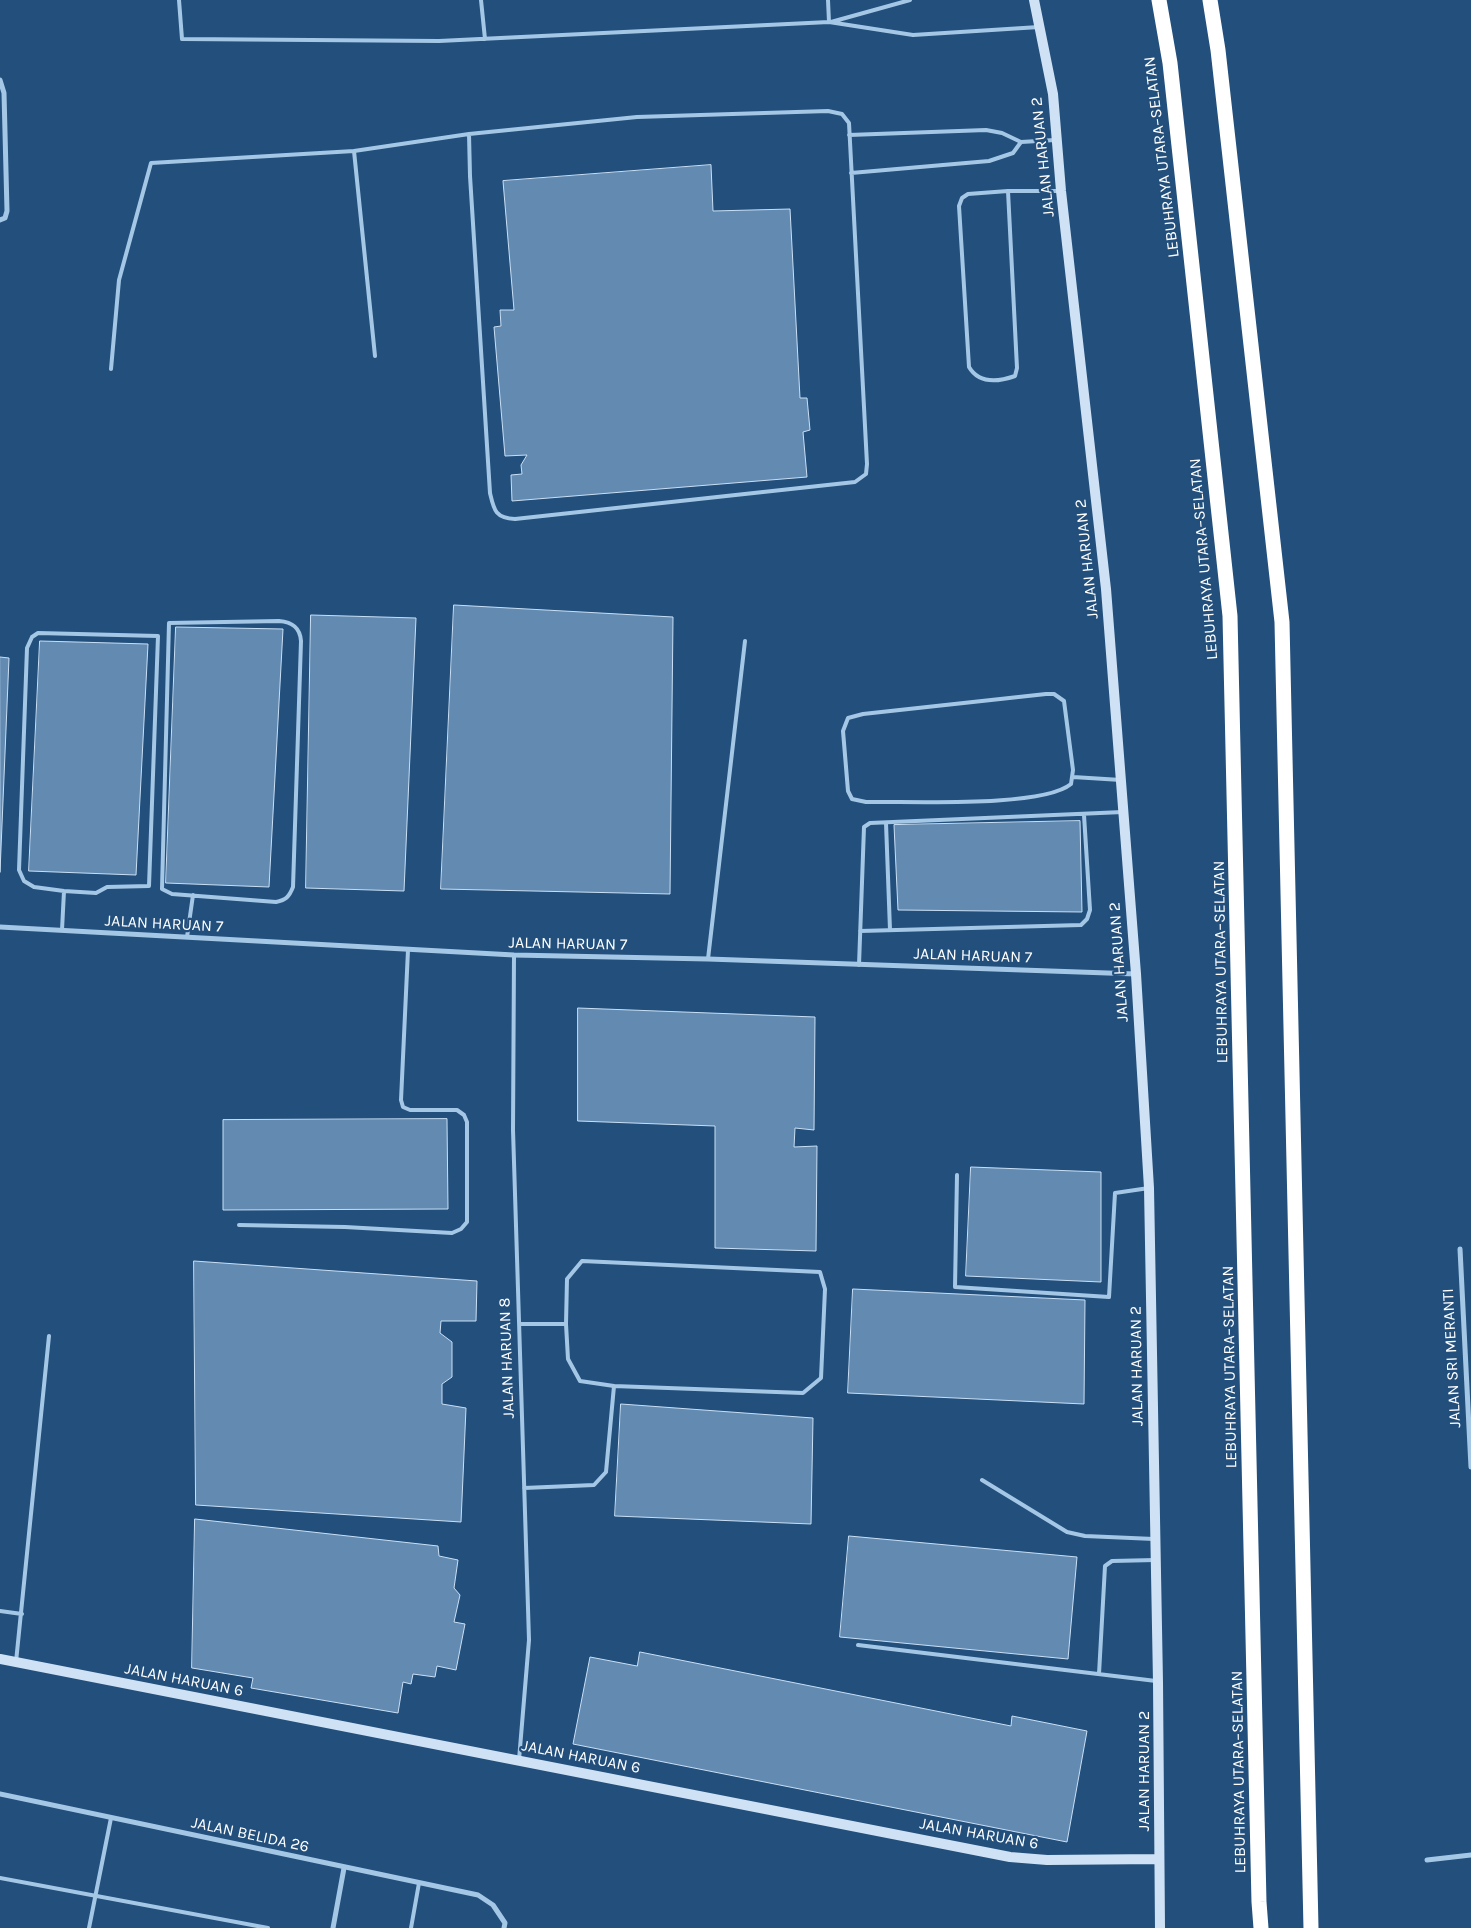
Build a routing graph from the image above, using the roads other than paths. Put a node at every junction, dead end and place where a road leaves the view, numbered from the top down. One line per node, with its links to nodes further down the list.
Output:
1 (179, 0): 10 (lane)
2 (481, 0): 10 (lane)
3 (828, 0): 8 (lane)
4 (910, 0): 8 (lane)
5 (1034, 0): 9 (main road, JALAN HARUAN 2)
6 (1159, 0): 78 (highway, LEBUHRAYA UTARA–SELATAN)
7 (1210, 0): 79 (highway)
8 (829, 22): 9 (lane); 10 (lane)
9 (1040, 27): 14 (main road, JALAN HARUAN 2)
10 (485, 39)
11 (0, 80): 20 (street)
12 (470, 134): 13 (lane); 16 (lane); 17 (lane)
13 (849, 135): 15 (lane); 17 (lane)
14 (1057, 140): 15 (lane); 18 (main road, JALAN HARUAN 2)
15 (1021, 142): 17 (lane)
16 (354, 151): 21 (lane); 22 (lane)
17 (851, 172)
18 (1062, 191): 19 (lane); 25 (main road, JALAN HARUAN 2)
19 (1008, 192): 19 (lane)
20 (2, 219)
21 (375, 356)
22 (110, 369)
23 (745, 641): 38 (lane)
24 (1073, 777): 24 (lane); 25 (lane)
25 (1121, 780): 26 (main road, JALAN HARUAN 2)
26 (1123, 812): 27 (lane); 40 (main road, JALAN HARUAN 2)
27 (1084, 815): 28 (lane); 33 (lane)
28 (886, 822): 33 (lane); 34 (lane)
29 (64, 891): 29 (lane); 32 (lane)
30 (193, 895): 30 (lane); 35 (lane)
31 (0, 927): 32 (street, JALAN HARUAN 7)
32 (62, 930): 35 (street, JALAN HARUAN 7)
33 (890, 930): 34 (lane)
34 (860, 931): 39 (lane)
35 (187, 937): 36 (street, JALAN HARUAN 7)
36 (408, 950): 37 (street, JALAN HARUAN 7); 43 (lane)
37 (514, 955): 38 (street, JALAN HARUAN 7); 45 (lane, JALAN HARUAN 8)
38 (708, 959): 39 (street, JALAN HARUAN 7)
39 (858, 965): 40 (street, JALAN HARUAN 7)
40 (1136, 974): 42 (main road, JALAN HARUAN 2)
41 (957, 1175): 42 (lane)
42 (1149, 1188): 53 (main road, JALAN HARUAN 2)
43 (239, 1225)
44 (1460, 1249): 49 (street, JALAN SRI MERANTI)
45 (519, 1324): 46 (lane); 52 (lane, JALAN HARUAN 8)
46 (566, 1324): 48 (lane); 48 (lane)
47 (49, 1336): 56 (lane)
48 (614, 1386): 52 (lane)
49 (1470, 1445): 50 (street, JALAN SRI MERANTI)
50 (1471, 1467)
51 (982, 1480): 53 (lane)
52 (524, 1488): 62 (lane, JALAN HARUAN 8)
53 (1154, 1539): 54 (main road, JALAN HARUAN 2)
54 (1155, 1560): 60 (lane); 61 (main road, JALAN HARUAN 2)
55 (0, 1610): 56 (lane)
56 (22, 1614): 59 (lane)
57 (858, 1645): 60 (lane)
58 (0, 1659): 59 (main road, JALAN HARUAN 6)
59 (16, 1662): 62 (main road, JALAN HARUAN 6)
60 (1099, 1674): 61 (lane)
61 (1158, 1682): 66 (main road, JALAN HARUAN 2)
62 (519, 1760): 66 (main road, JALAN HARUAN 6)
63 (0, 1794): 64 (street, JALAN BELIDA 26)
64 (111, 1818): 68 (street, JALAN BELIDA 26); 71 (lane)
65 (1471, 1855): 67 (street)
66 (1159, 1859): 77 (main road, JALAN HARUAN 2)
67 (1427, 1860)
68 (344, 1868): 70 (street, JALAN BELIDA 26); 74 (street)
69 (0, 1878): 71 (lane)
70 (419, 1883): 75 (lane); 76 (street, JALAN BELIDA 26)
71 (96, 1896): 72 (lane); 73 (lane)
72 (89, 1928)
73 (268, 1928)
74 (333, 1928)
75 (411, 1928)
76 (504, 1928)
77 (1160, 1928)
78 (1261, 1928)
79 (1311, 1928)

